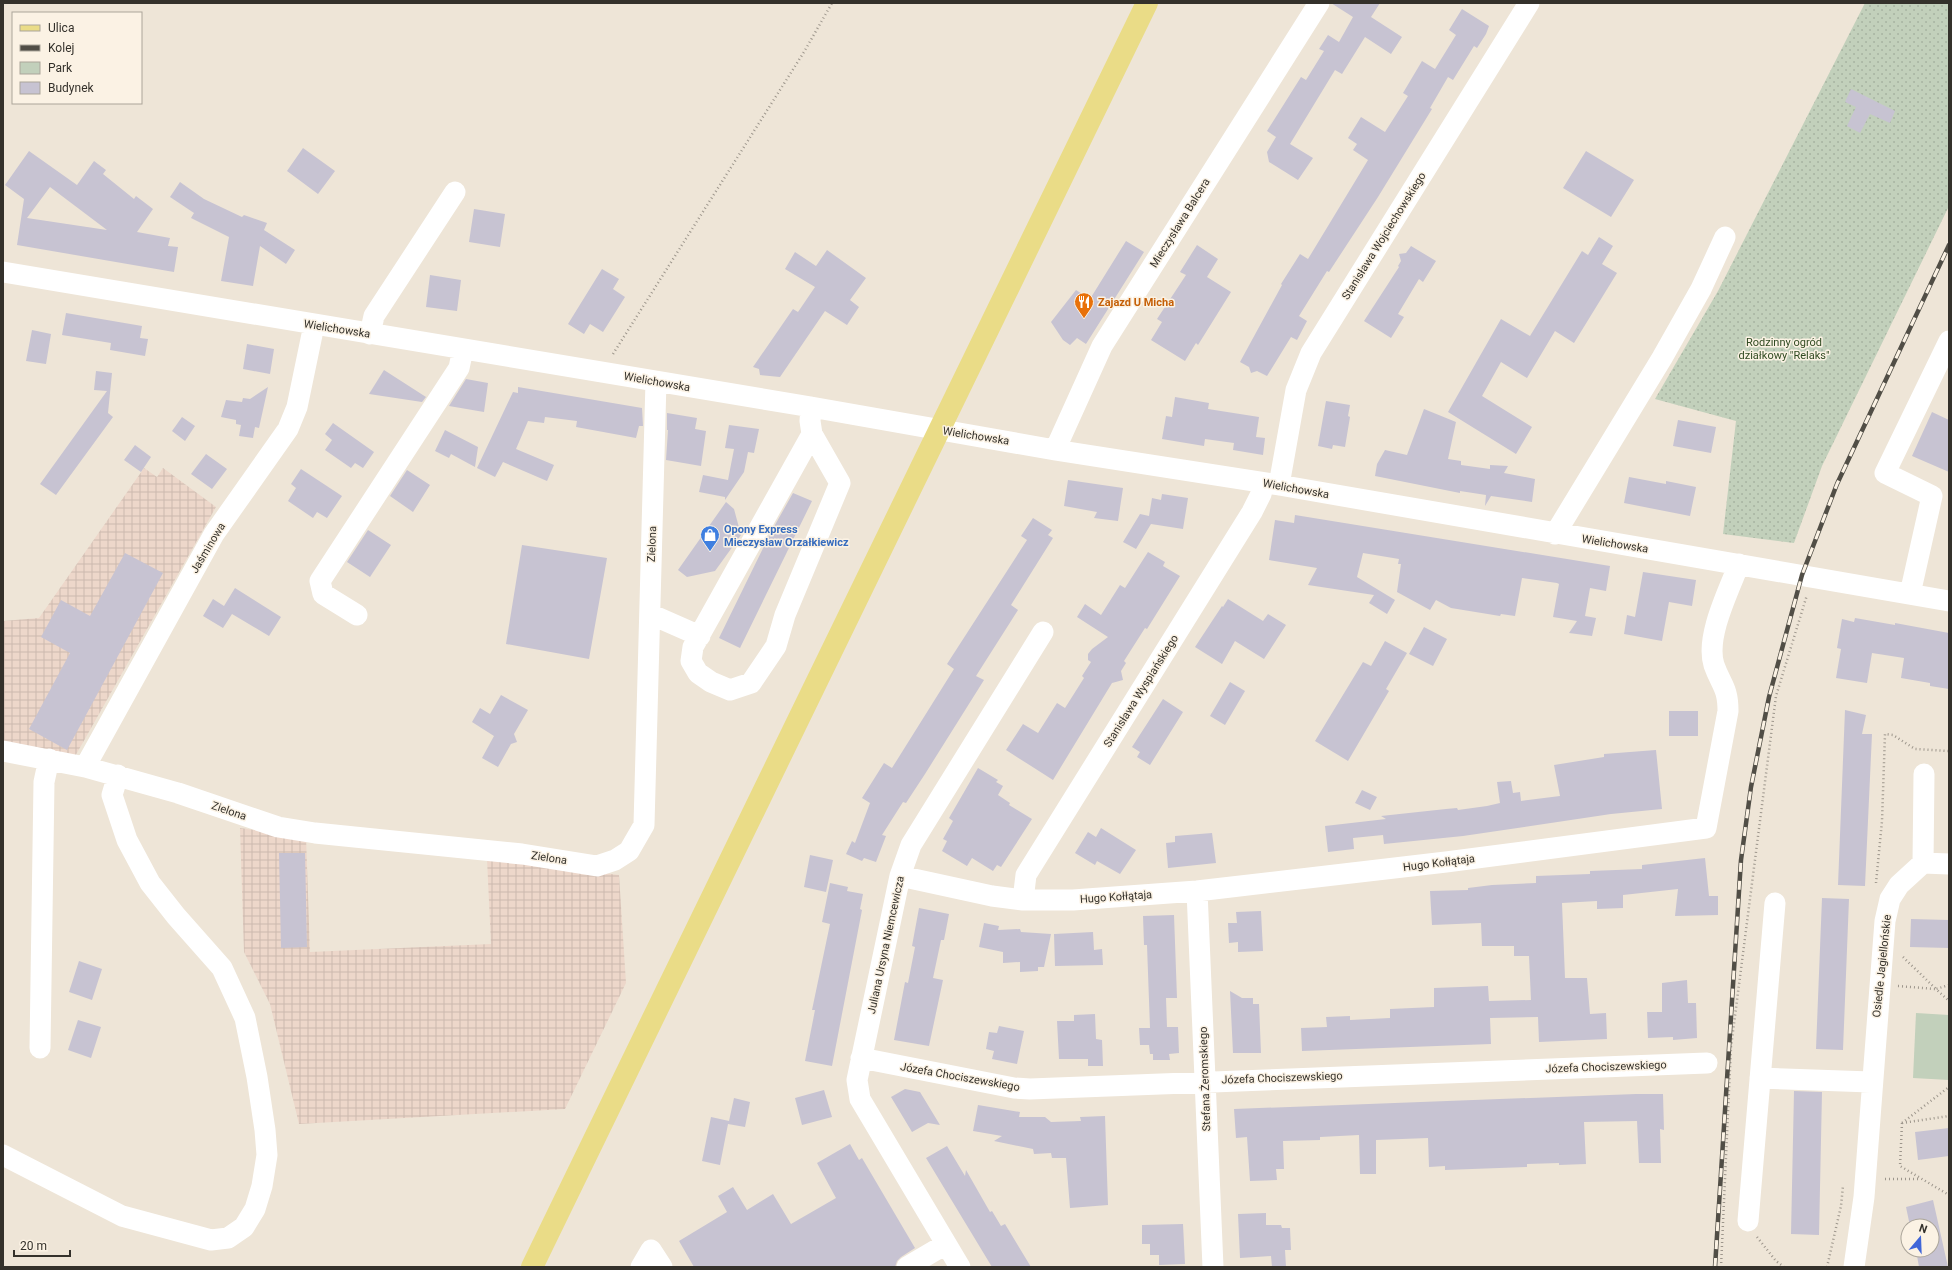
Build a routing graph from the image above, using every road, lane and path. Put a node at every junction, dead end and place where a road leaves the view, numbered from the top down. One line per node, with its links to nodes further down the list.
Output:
1 (832, 3): 12 (path)
2 (1147, 3): 15 (main road)
3 (1319, 3): 17 (street, Mieczysława Balcera)
4 (1529, 3): 18 (street, Stanisława Wojciechowskiego)
5 (455, 192): 9 (street)
6 (1725, 237): 19 (street)
7 (3, 272): 8 (street, Wielichowska)
8 (314, 325): 9 (street, Wielichowska); 31 (street, Jaśminowa)
9 (370, 334): 11 (street, Wielichowska)
10 (1949, 341): 21 (street)
11 (462, 350): 12 (street, Wielichowska); 24 (street)
12 (605, 373): 13 (street, Wielichowska)
13 (656, 382): 14 (street, Wielichowska); 23 (street, Zielona)
14 (811, 408): 15 (street, Wielichowska); 16 (street)
15 (940, 431): 17 (street, Wielichowska); 60 (main road)
16 (812, 434): 26 (street); 26 (street)
17 (1055, 450): 18 (street, Wielichowska)
18 (1272, 484): 19 (street, Wielichowska); 38 (street, Stanisława Wyspiańskiego)
19 (1555, 534): 20 (street, Wielichowska)
20 (1740, 564): 21 (street, Wielichowska); 37 (street, Hugo Kołłątaja)
21 (1910, 594): 22 (street, Wielichowska)
22 (1949, 601)
23 (650, 614): 26 (street); 33 (street, Zielona)
24 (357, 615)
25 (1043, 632): 36 (street, Juliana Ursyna Niemcewicza)
26 (700, 636)
27 (1885, 734): 29 (path)
28 (3, 751): 30 (street, Zielona)
29 (1949, 751)
30 (49, 759): 31 (street, Zielona); 45 (street)
31 (85, 767): 33 (street, Zielona)
32 (1924, 774): 34 (street)
33 (118, 775): 54 (street)
34 (1923, 863): 35 (street); 40 (street, Osiedle Jagiellońskie)
35 (1949, 864)
36 (900, 876): 38 (street, Hugo Kołłątaja); 46 (street, Juliana Ursyna Niemcewicza)
37 (1198, 891): 38 (street, Hugo Kołłątaja); 49 (street, Stefana Żeromskiego)
38 (1023, 900)
39 (1775, 903): 48 (street)
40 (1883, 939): 41 (street, Osiedle Jagiellońskie); 43 (path)
41 (1879, 984): 43 (path); 50 (street, Osiedle Jagiellońskie)
42 (1949, 985): 43 (path)
43 (1936, 989): 44 (path)
44 (1949, 1001)
45 (40, 1048)
46 (861, 1058): 49 (street, Józefa Chociszewskiego); 59 (street, Juliana Ursyna Niemcewicza)
47 (1707, 1063): 49 (street, Józefa Chociszewskiego)
48 (1760, 1078): 50 (street); 58 (street)
49 (1206, 1081): 65 (street, Stefana Żeromskiego)
50 (1871, 1082): 55 (street, Osiedle Jagiellońskie)
51 (1949, 1087): 53 (path)
52 (1949, 1116): 53 (path)
53 (1902, 1123): 56 (path)
54 (3, 1155)
55 (1865, 1179): 56 (path); 67 (street, Osiedle Jagiellońskie)
56 (1922, 1179): 57 (path)
57 (1949, 1196)
58 (1748, 1221): 66 (path)
59 (946, 1244): 63 (street); 64 (street, Juliana Ursyna Niemcewicza)
60 (532, 1267)
61 (641, 1267): 62 (street)
62 (662, 1267)
63 (907, 1267)
64 (960, 1267)
65 (1213, 1267)
66 (1784, 1267)
67 (1854, 1267)

